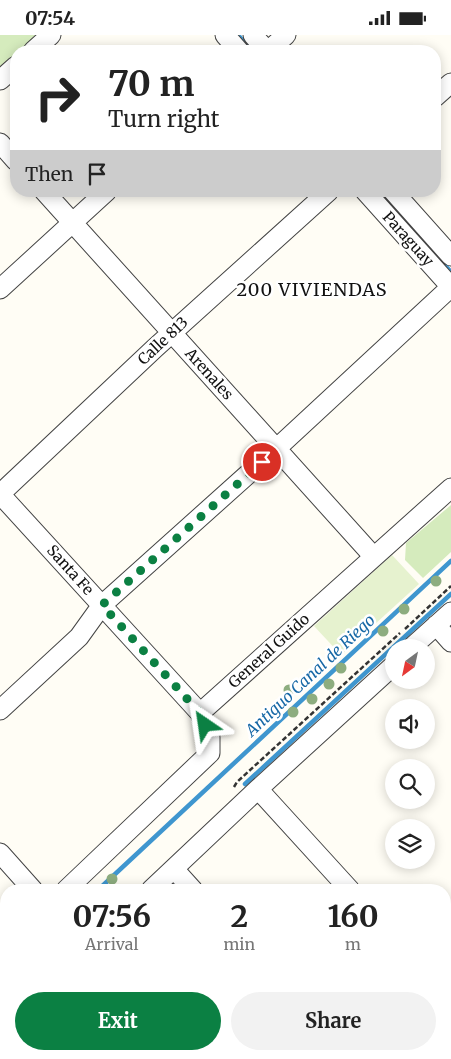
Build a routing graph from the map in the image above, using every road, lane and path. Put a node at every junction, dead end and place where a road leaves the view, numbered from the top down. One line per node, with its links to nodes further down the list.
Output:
1 (51, 35): 5 (street)
2 (225, 35): 6 (street)
3 (253, 35): 7 (street)
4 (286, 35): 8 (street)
5 (40, 45)
6 (234, 45)
7 (262, 45)
8 (274, 45)
9 (10, 71): 10 (street)
10 (0, 80)
11 (451, 83): 12 (street)
12 (441, 92)
13 (0, 143): 14 (street)
14 (10, 154)
15 (49, 197): 20 (street, Arenales)
16 (100, 197): 20 (street)
17 (322, 197): 24 (street, Calle 813)
18 (370, 197): 22 (street, Paraguay)
19 (398, 197): 21 (street, Paraguay)
20 (72, 223): 23 (street); 24 (street, Arenales)
21 (451, 256)
22 (451, 287): 25 (street)
23 (0, 289)
24 (172, 333): 25 (street, Arenales); 27 (street, Calle 813)
25 (276, 449): 28 (street, Arenales); 30 (street)
26 (451, 488): 28 (street, General Guido)
27 (0, 494): 30 (street, Santa Fe)
28 (374, 557): 37 (street, General Guido)
29 (451, 586): 38 (path)
30 (102, 605): 36 (street); 37 (street, Santa Fe)
31 (451, 612): 32 (street)
32 (436, 625): 33 (street); 34 (street)
33 (421, 639)
34 (451, 642)
35 (385, 673): 39 (street)
36 (0, 709)
37 (200, 713): 43 (street)
38 (250, 770)
39 (258, 789): 41 (street); 46 (street)
40 (0, 853): 42 (street)
41 (174, 869): 44 (street); 45 (street)
42 (28, 884)
43 (72, 884)
44 (158, 884)
45 (188, 884)
46 (345, 884)

